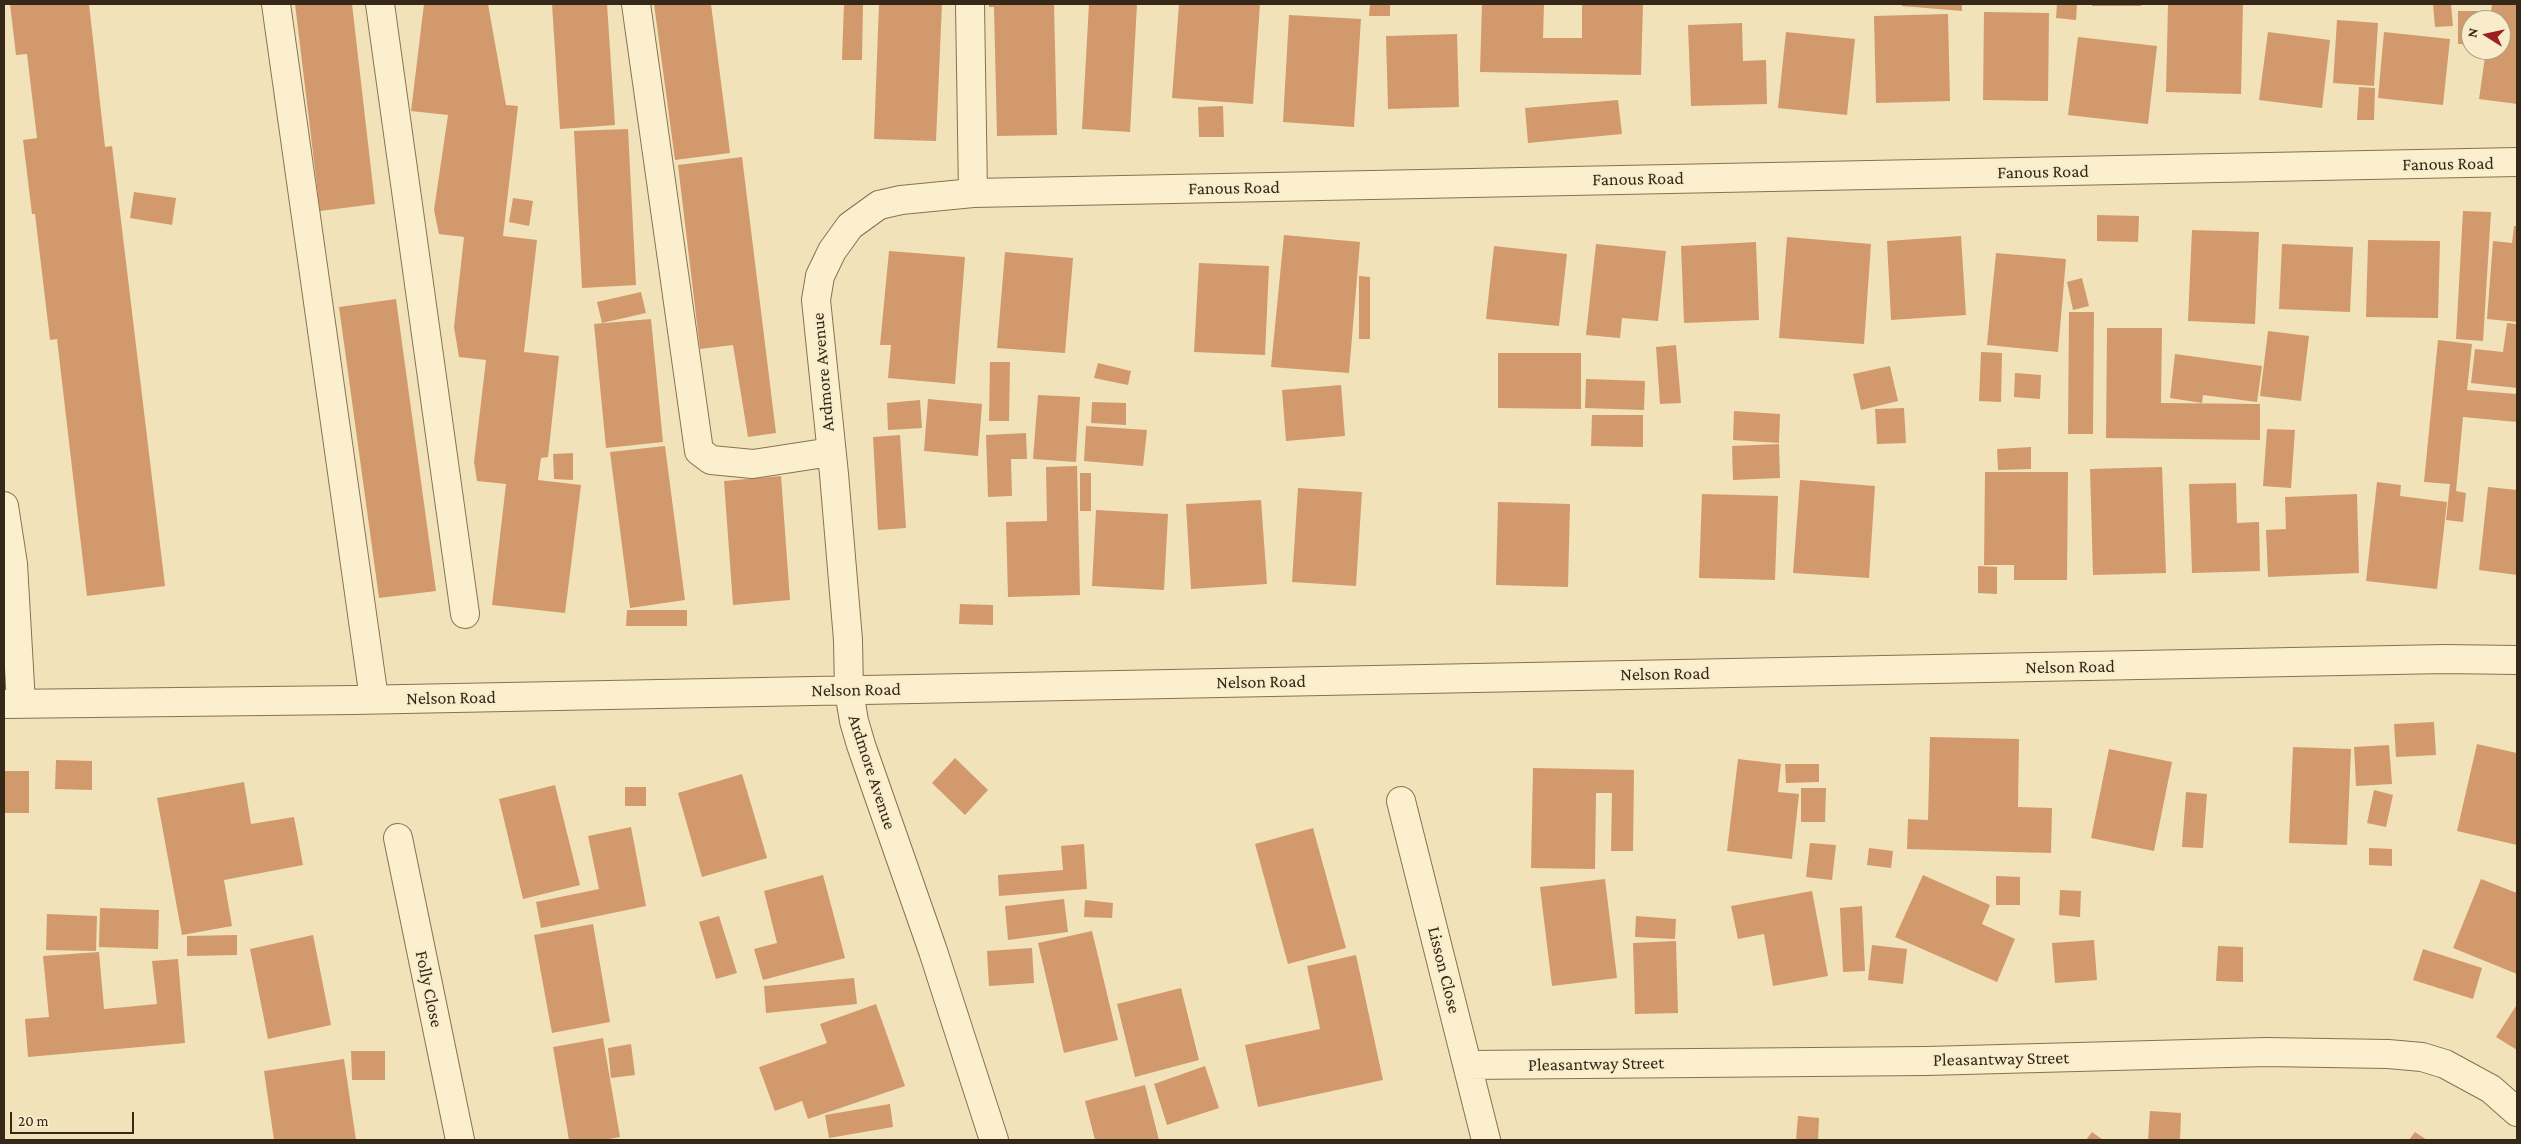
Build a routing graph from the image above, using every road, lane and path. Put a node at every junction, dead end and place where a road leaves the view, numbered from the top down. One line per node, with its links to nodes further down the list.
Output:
1 (276, 4): 13 (street)
2 (380, 4): 10 (street)
3 (636, 4): 8 (street)
4 (970, 4): 6 (street)
5 (2517, 162): 6 (street, Fanous Road)
6 (972, 193): 7 (street, Fanous Road)
7 (816, 300): 8 (street, Ardmore Avenue)
8 (831, 452): 12 (street, Ardmore Avenue)
9 (4, 506): 14 (street)
10 (465, 614)
11 (2517, 660): 12 (street, Nelson Road)
12 (849, 691): 13 (street, Nelson Road); 20 (street, Ardmore Avenue)
13 (374, 699): 14 (street, Nelson Road)
14 (12, 703)
15 (1401, 801): 17 (street, Lisson Close)
16 (398, 838): 19 (street, Folly Close)
17 (1468, 1065): 18 (street, Pleasantway Street); 21 (street, Lisson Close)
18 (2517, 1112)
19 (460, 1140)
20 (994, 1140)
21 (1486, 1140)

